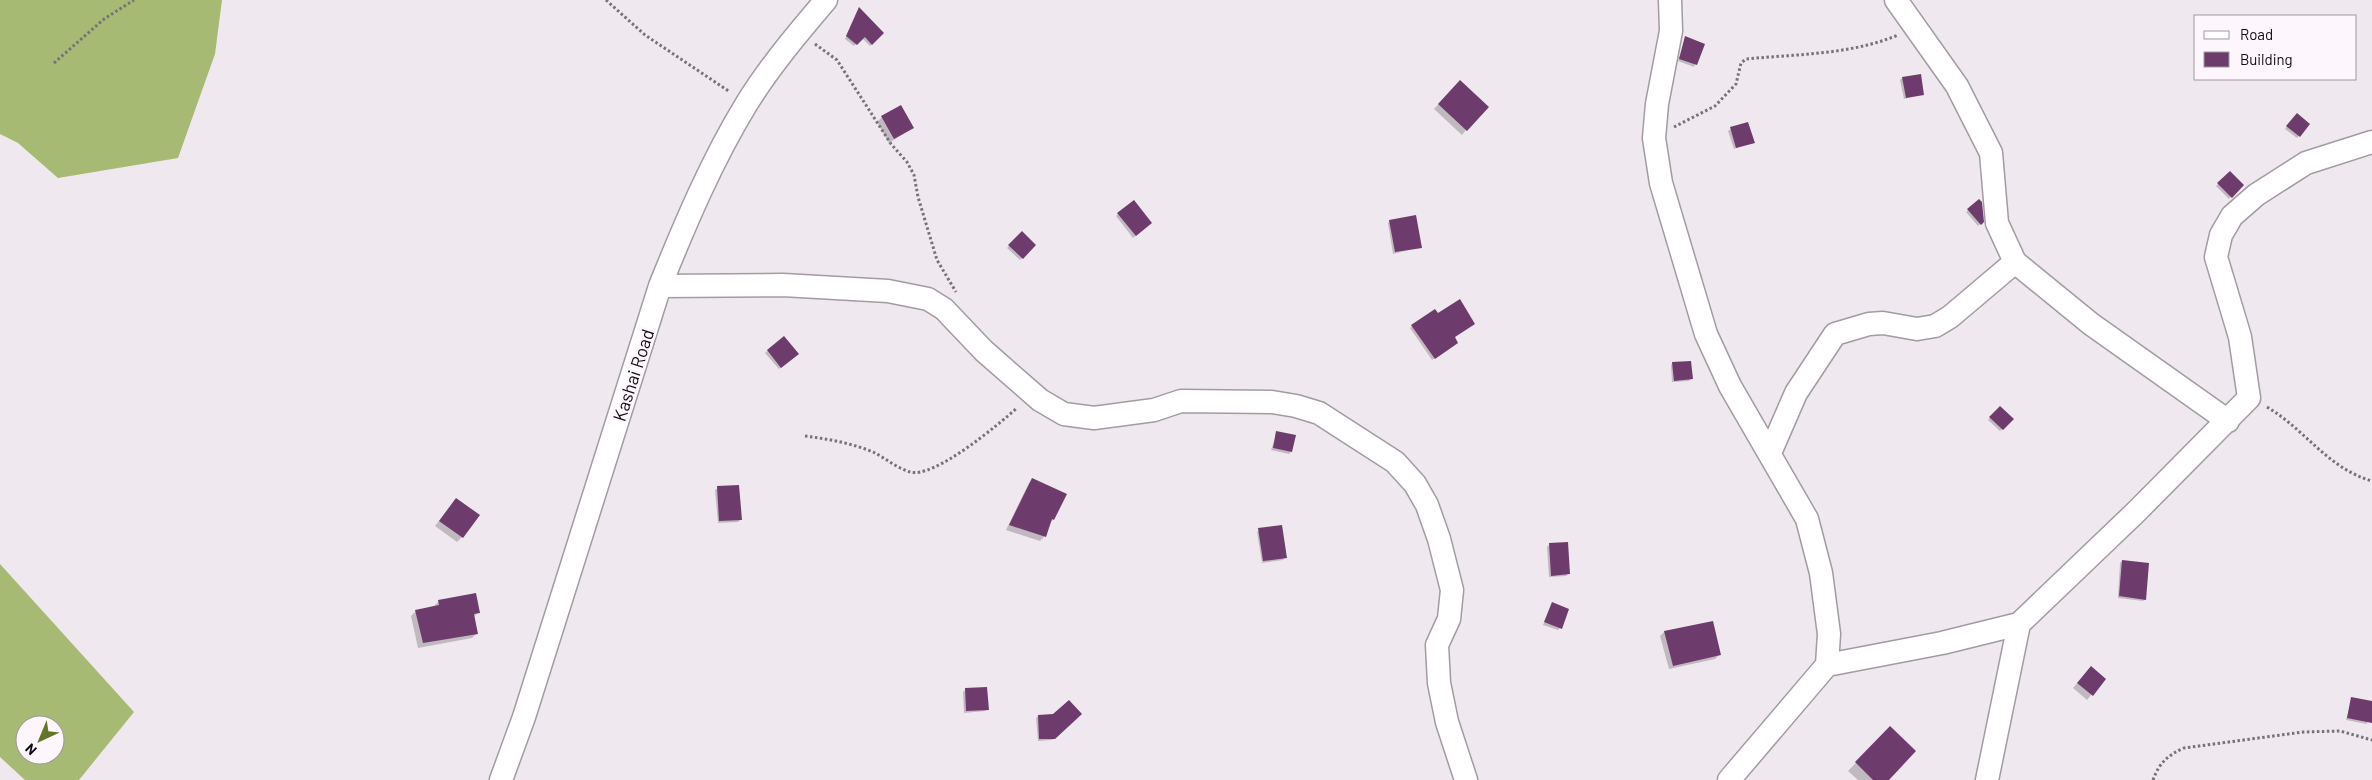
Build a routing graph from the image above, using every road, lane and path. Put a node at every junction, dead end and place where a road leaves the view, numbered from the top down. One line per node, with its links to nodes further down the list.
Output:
1 (134, 0): 8 (path)
2 (606, 0): 9 (path)
3 (826, 0): 7 (street, Kashai Road)
4 (1670, 0): 10 (street)
5 (1896, 0): 6 (street)
6 (1916, 27): 10 (path); 12 (street)
7 (800, 32): 9 (street, Kashai Road); 14 (path)
8 (54, 63)
9 (747, 104): 13 (street, Kashai Road)
10 (1654, 138): 19 (street)
11 (2372, 142): 16 (street)
12 (2015, 262): 17 (street); 19 (street)
13 (660, 286): 15 (street); 24 (street, Kashai Road)
14 (961, 299)
15 (1033, 395): 18 (path); 25 (street)
16 (2249, 398): 17 (street); 20 (path)
17 (2228, 421): 21 (street)
18 (805, 436)
19 (1770, 453): 22 (street)
20 (2372, 481)
21 (2019, 624): 22 (street); 27 (street)
22 (1828, 665): 26 (street)
23 (2372, 740): 28 (path)
24 (501, 780)
25 (1466, 780)
26 (1728, 780)
27 (1987, 780)
28 (2153, 780)

